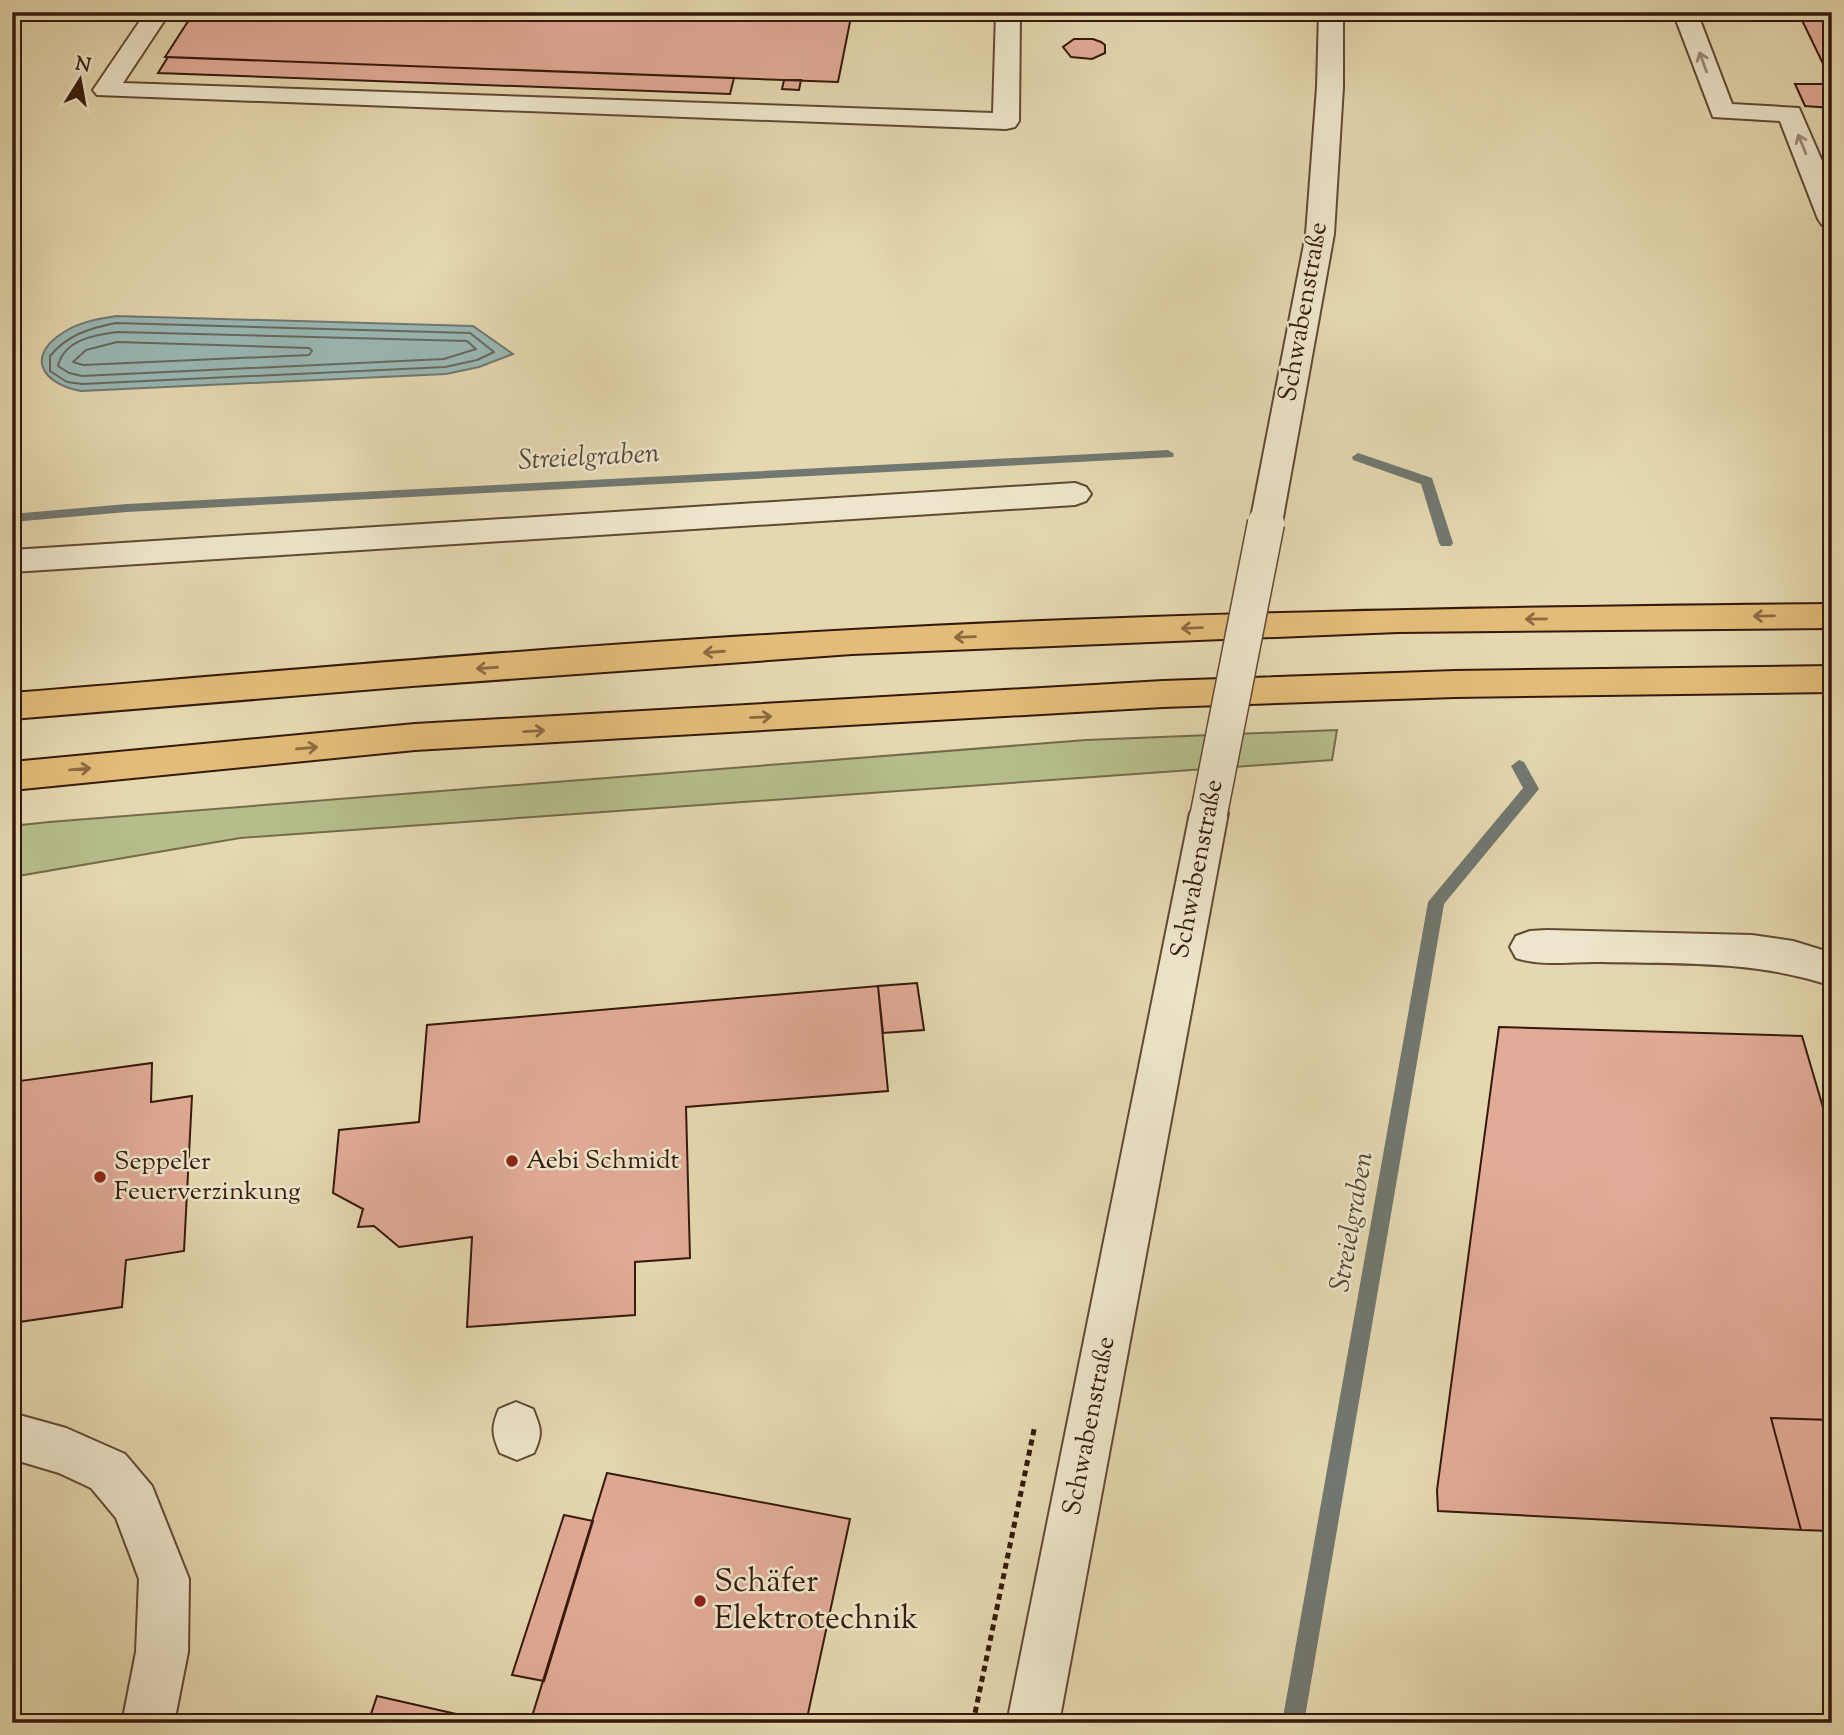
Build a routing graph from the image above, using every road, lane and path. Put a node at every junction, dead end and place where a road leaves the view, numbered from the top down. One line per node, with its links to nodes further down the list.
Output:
1 (158, 12): 2 (street)
2 (1009, 12)
3 (1331, 12): 16 (street, Schwabenstraße, bridge)
4 (1685, 12): 5 (street, one-way to 4)
5 (1832, 219)
6 (1075, 494): 7 (street)
7 (12, 561)
8 (1832, 615): 10 (highway, one-way to 10)
9 (1832, 680): 11 (highway, one-way to 9)
10 (12, 706)
11 (12, 775)
12 (1530, 947): 13 (street)
13 (1832, 970)
14 (12, 1436): 15 (street)
15 (148, 1723)
16 (1033, 1723)

